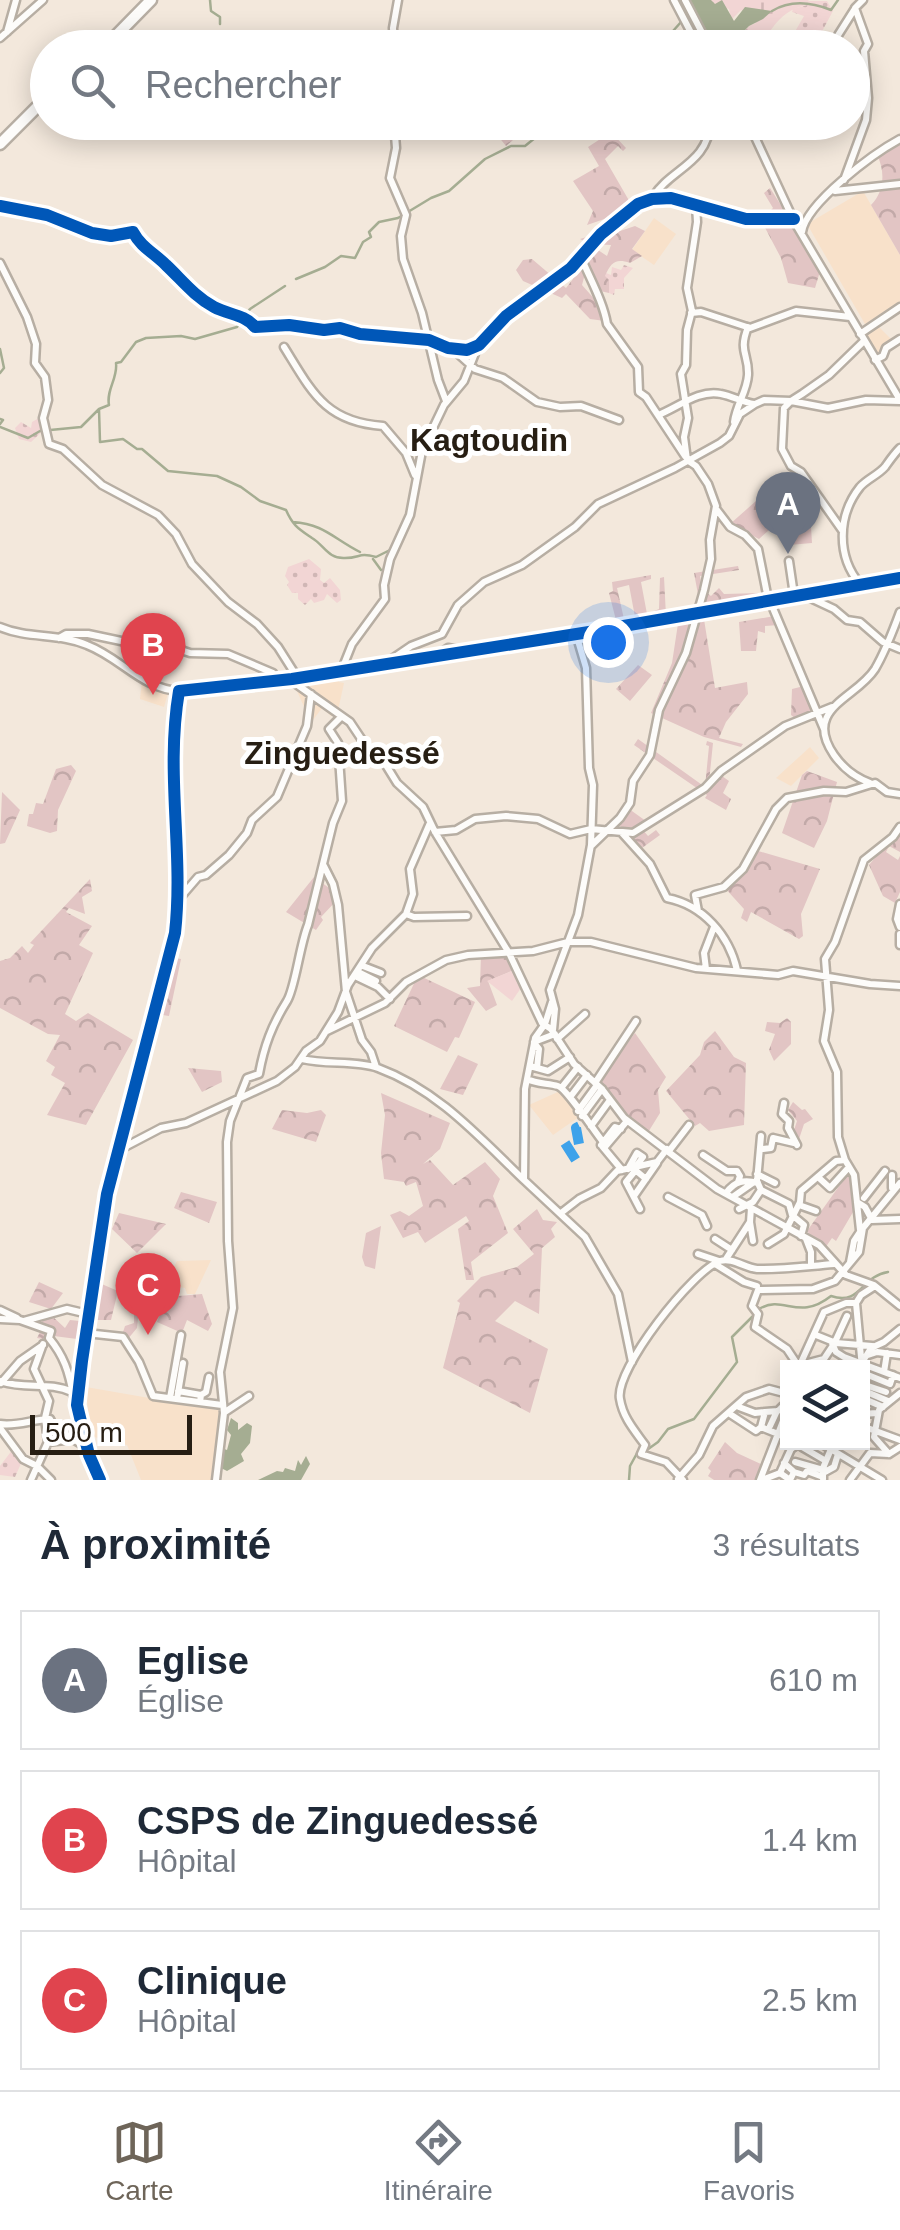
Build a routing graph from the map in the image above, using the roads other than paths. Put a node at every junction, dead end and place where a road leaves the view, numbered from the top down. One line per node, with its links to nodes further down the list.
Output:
1 (16, 0): 17 (street)
2 (43, 0): 17 (street)
3 (143, 0): 10 (highway)
4 (151, 0): 11 (highway)
5 (398, 0): 12 (street)
6 (685, 0): 14 (street)
7 (863, 0): 9 (street)
8 (677, 6): 13 (street)
9 (855, 8): 15 (street); 16 (street)
10 (114, 30)
11 (122, 30)
12 (392, 30)
13 (689, 30)
14 (701, 30)
15 (841, 30)
16 (863, 30)
17 (6, 32)
18 (30, 114): 25 (highway)
19 (30, 122): 26 (highway)
20 (900, 139): 27 (street)
21 (395, 140): 43 (street)
22 (707, 140): 30 (street)
23 (757, 140): 33 (street)
24 (857, 140): 27 (street)
25 (0, 144)
26 (0, 152)
27 (844, 180): 29 (street)
28 (900, 184): 29 (street)
29 (833, 191): 34 (street)
30 (652, 198): 31 (street); 35 (street)
31 (696, 205): 33 (street); 38 (street)
32 (0, 206): 43 (street)
33 (794, 218): 34 (street)
34 (802, 235): 39 (street)
35 (581, 257): 44 (street); 55 (street)
36 (0, 263): 80 (street)
37 (900, 306): 41 (street)
38 (692, 312): 40 (street); 49 (street)
39 (850, 318): 40 (street); 41 (street)
40 (748, 327): 53 (street)
41 (862, 338): 47 (street); 51 (street)
42 (900, 338): 47 (street)
43 (429, 340): 46 (street); 52 (street)
44 (479, 345): 46 (street); 48 (street)
45 (284, 347): 60 (street)
46 (454, 350): 48 (street)
47 (875, 360): 50 (street)
48 (469, 364): 52 (street); 56 (street)
49 (687, 400): 53 (street); 55 (street); 59 (street)
50 (900, 400): 51 (street)
51 (791, 401): 54 (street); 62 (street)
52 (446, 402): 60 (street)
53 (740, 402): 54 (street); 57 (street)
54 (755, 404): 57 (street)
55 (658, 415): 59 (street)
56 (619, 420)
57 (733, 428): 59 (street)
58 (900, 448): 62 (street)
59 (686, 458): 61 (street); 75 (street)
60 (416, 476): 78 (street)
61 (715, 505): 67 (street); 69 (street)
62 (842, 530): 65 (street)
63 (788, 560): 66 (street)
64 (900, 578): 65 (street)
65 (861, 585): 66 (street)
66 (797, 595): 67 (street); 73 (street)
67 (769, 600): 69 (street); 85 (street)
68 (900, 612): 73 (street)
69 (696, 614): 71 (street); 94 (street)
70 (0, 628): 72 (street)
71 (576, 634): 76 (street); 93 (street)
72 (59, 638): 79 (street); 81 (street)
73 (887, 643): 74 (street); 84 (street)
74 (900, 649)
75 (399, 654): 76 (street); 77 (street)
76 (422, 658): 77 (street)
77 (388, 662): 78 (street)
78 (342, 670): 80 (street)
79 (275, 678): 80 (street); 81 (street)
80 (293, 678): 82 (street)
81 (179, 690): 99 (street)
82 (311, 694): 83 (street); 87 (street)
83 (322, 705): 86 (street); 87 (street)
84 (832, 707): 85 (street); 88 (street)
85 (816, 711): 88 (street); 95 (street)
86 (341, 717): 91 (street); 98 (street)
87 (309, 718): 99 (street)
88 (824, 728): 89 (street)
89 (871, 784): 90 (street); 101 (street)
90 (900, 794)
91 (430, 822): 96 (street); 102 (street)
92 (900, 827): 113 (street)
93 (590, 829): 94 (street); 96 (street); 97 (street)
94 (606, 829): 95 (street); 97 (street)
95 (620, 831): 101 (street)
96 (435, 832): 109 (street)
97 (591, 846): 107 (street)
98 (324, 866): 116 (street); 138 (street)
99 (178, 900): 148 (street)
100 (900, 905): 104 (street)
101 (698, 911): 105 (street)
102 (406, 914): 103 (street); 112 (street)
103 (467, 916)
104 (900, 926)
105 (714, 927): 110 (street); 111 (street)
106 (900, 934): 108 (street)
107 (568, 942): 109 (street); 110 (street); 118 (street)
108 (900, 945)
109 (510, 953): 117 (street); 122 (street)
110 (706, 969): 111 (street)
111 (737, 970): 113 (street)
112 (359, 971): 114 (street); 116 (street); 117 (street)
113 (828, 976): 115 (street); 152 (street)
114 (378, 977)
115 (900, 986)
116 (346, 992): 120 (street); 123 (street)
117 (390, 999): 120 (street)
118 (552, 1002): 122 (street); 124 (street)
119 (585, 1014): 124 (street)
120 (355, 1017): 123 (street); 128 (street)
121 (636, 1022): 135 (street)
122 (545, 1024): 124 (street); 125 (street)
123 (328, 1031): 127 (street)
124 (555, 1035): 125 (street); 126 (street)
125 (534, 1042): 129 (street)
126 (570, 1057): 130 (street); 131 (street)
127 (302, 1059): 128 (street); 138 (street)
128 (376, 1067): 156 (street)
129 (533, 1067): 131 (street); 133 (street)
130 (578, 1067): 132 (street); 136 (street)
131 (548, 1071): 134 (street)
132 (586, 1075): 135 (street); 137 (street)
133 (527, 1079): 134 (street); 156 (street)
134 (545, 1084): 136 (street)
135 (598, 1086): 139 (street); 141 (street)
136 (562, 1088): 137 (street)
137 (571, 1096): 141 (street)
138 (238, 1100): 148 (street); 237 (street)
139 (610, 1100): 142 (street); 144 (street)
140 (784, 1104): 147 (street)
141 (580, 1114): 144 (street)
142 (627, 1121): 146 (street); 149 (street)
143 (689, 1125): 149 (street)
144 (591, 1126): 146 (street)
145 (761, 1136): 147 (street)
146 (602, 1145): 153 (street)
147 (761, 1149): 158 (street)
148 (119, 1150): 197 (street)
149 (668, 1150): 151 (street); 162 (street)
150 (703, 1155): 157 (street)
151 (656, 1162): 153 (street); 155 (street)
152 (847, 1164): 154 (street); 154 (street); 165 (street)
153 (630, 1170): 155 (street); 163 (street); 172 (street)
154 (818, 1177): 166 (street)
155 (646, 1179): 163 (street)
156 (524, 1180): 172 (street)
157 (738, 1182): 158 (street); 162 (street)
158 (758, 1182): 159 (street); 162 (street); 167 (street); 173 (street)
159 (775, 1183)
160 (900, 1183): 161 (street)
161 (892, 1190): 165 (street); 168 (street)
162 (729, 1195): 167 (street)
163 (634, 1196): 170 (street)
164 (668, 1197): 177 (street)
165 (860, 1200): 168 (street); 176 (street)
166 (799, 1205): 171 (street); 173 (street)
167 (750, 1207): 169 (street); 175 (street); 178 (street)
168 (878, 1208): 176 (street)
169 (739, 1209)
170 (640, 1210)
171 (816, 1211)
172 (561, 1214): 219 (street)
173 (792, 1215): 178 (street); 179 (street)
174 (899, 1221): 176 (street)
175 (750, 1222): 181 (street); 183 (street)
176 (864, 1223): 189 (street)
177 (707, 1226)
178 (786, 1228): 179 (street); 182 (street)
179 (803, 1237): 186 (street); 187 (street)
180 (715, 1239): 183 (street)
181 (754, 1242)
182 (768, 1244)
183 (732, 1250): 185 (street)
184 (698, 1254): 185 (street)
185 (720, 1262): 188 (street); 190 (street); 219 (street)
186 (835, 1264): 187 (street); 189 (street)
187 (811, 1266): 188 (street)
188 (760, 1269): 190 (street)
189 (843, 1272): 191 (street); 192 (street)
190 (757, 1286): 192 (street)
191 (876, 1286): 193 (street); 195 (street)
192 (756, 1295): 211 (street)
193 (856, 1303): 194 (street); 200 (street)
194 (835, 1306): 198 (street); 205 (street)
195 (900, 1306)
196 (0, 1310): 201 (street)
197 (88, 1314): 201 (street); 203 (street)
198 (847, 1316): 200 (street); 208 (street)
199 (0, 1319): 201 (street)
200 (859, 1319): 207 (street)
201 (22, 1320): 206 (street)
202 (900, 1329): 217 (street)
203 (86, 1334): 232 (street); 233 (street)
204 (181, 1335): 233 (street)
205 (816, 1335): 208 (street); 212 (street)
206 (46, 1341): 226 (street); 227 (street); 232 (street)
207 (861, 1343): 208 (street); 215 (street); 216 (street)
208 (835, 1345): 213 (street); 214 (street)
209 (887, 1353): 210 (street); 218 (street); 223 (street)
210 (900, 1355)
211 (795, 1360)
212 (804, 1360)
213 (821, 1360)
214 (859, 1360)
215 (864, 1360)
216 (864, 1360)
217 (867, 1360)
218 (870, 1360)
219 (632, 1362): 264 (street)
220 (183, 1363): 233 (street)
221 (870, 1366): 223 (street)
222 (870, 1371): 230 (street)
223 (884, 1372): 225 (street)
224 (208, 1377): 235 (street)
225 (897, 1377): 230 (street)
226 (1, 1382): 227 (street)
227 (43, 1386): 232 (street); 242 (street)
228 (870, 1388): 230 (street)
229 (773, 1390): 231 (street); 240 (street); 241 (street)
230 (885, 1391): 236 (street)
231 (780, 1392)
232 (75, 1395): 251 (street)
233 (175, 1396): 235 (street)
234 (249, 1396): 237 (street)
235 (202, 1397): 237 (street)
236 (891, 1403): 247 (street)
237 (222, 1405): 268 (street)
238 (740, 1407): 240 (street)
239 (776, 1411): 240 (street); 243 (street); 246 (street)
240 (765, 1412): 243 (street)
241 (728, 1414): 243 (street); 264 (street)
242 (45, 1418): 244 (street); 248 (street); 249 (street)
243 (765, 1426): 246 (street)
244 (0, 1427): 259 (street)
245 (870, 1429): 247 (street)
246 (779, 1431): 258 (street)
247 (876, 1432): 250 (street); 257 (street)
248 (74, 1439): 249 (street); 251 (street)
249 (48, 1442): 259 (street)
250 (900, 1443): 257 (street)
251 (87, 1448): 267 (street)
252 (789, 1450): 258 (street)
253 (797, 1450): 260 (street)
254 (803, 1450): 262 (street)
255 (834, 1450): 262 (street)
256 (837, 1450): 261 (street)
257 (888, 1454): 261 (street)
258 (768, 1461): 269 (street)
259 (37, 1466): 265 (street); 266 (street)
260 (791, 1467): 262 (street); 263 (street); 263 (street)
261 (862, 1468): 270 (street); 271 (street)
262 (823, 1472)
263 (780, 1473): 269 (street)
264 (680, 1479)
265 (31, 1480)
266 (51, 1480)
267 (100, 1480)
268 (216, 1480)
269 (761, 1480)
270 (850, 1480)
271 (882, 1480)

